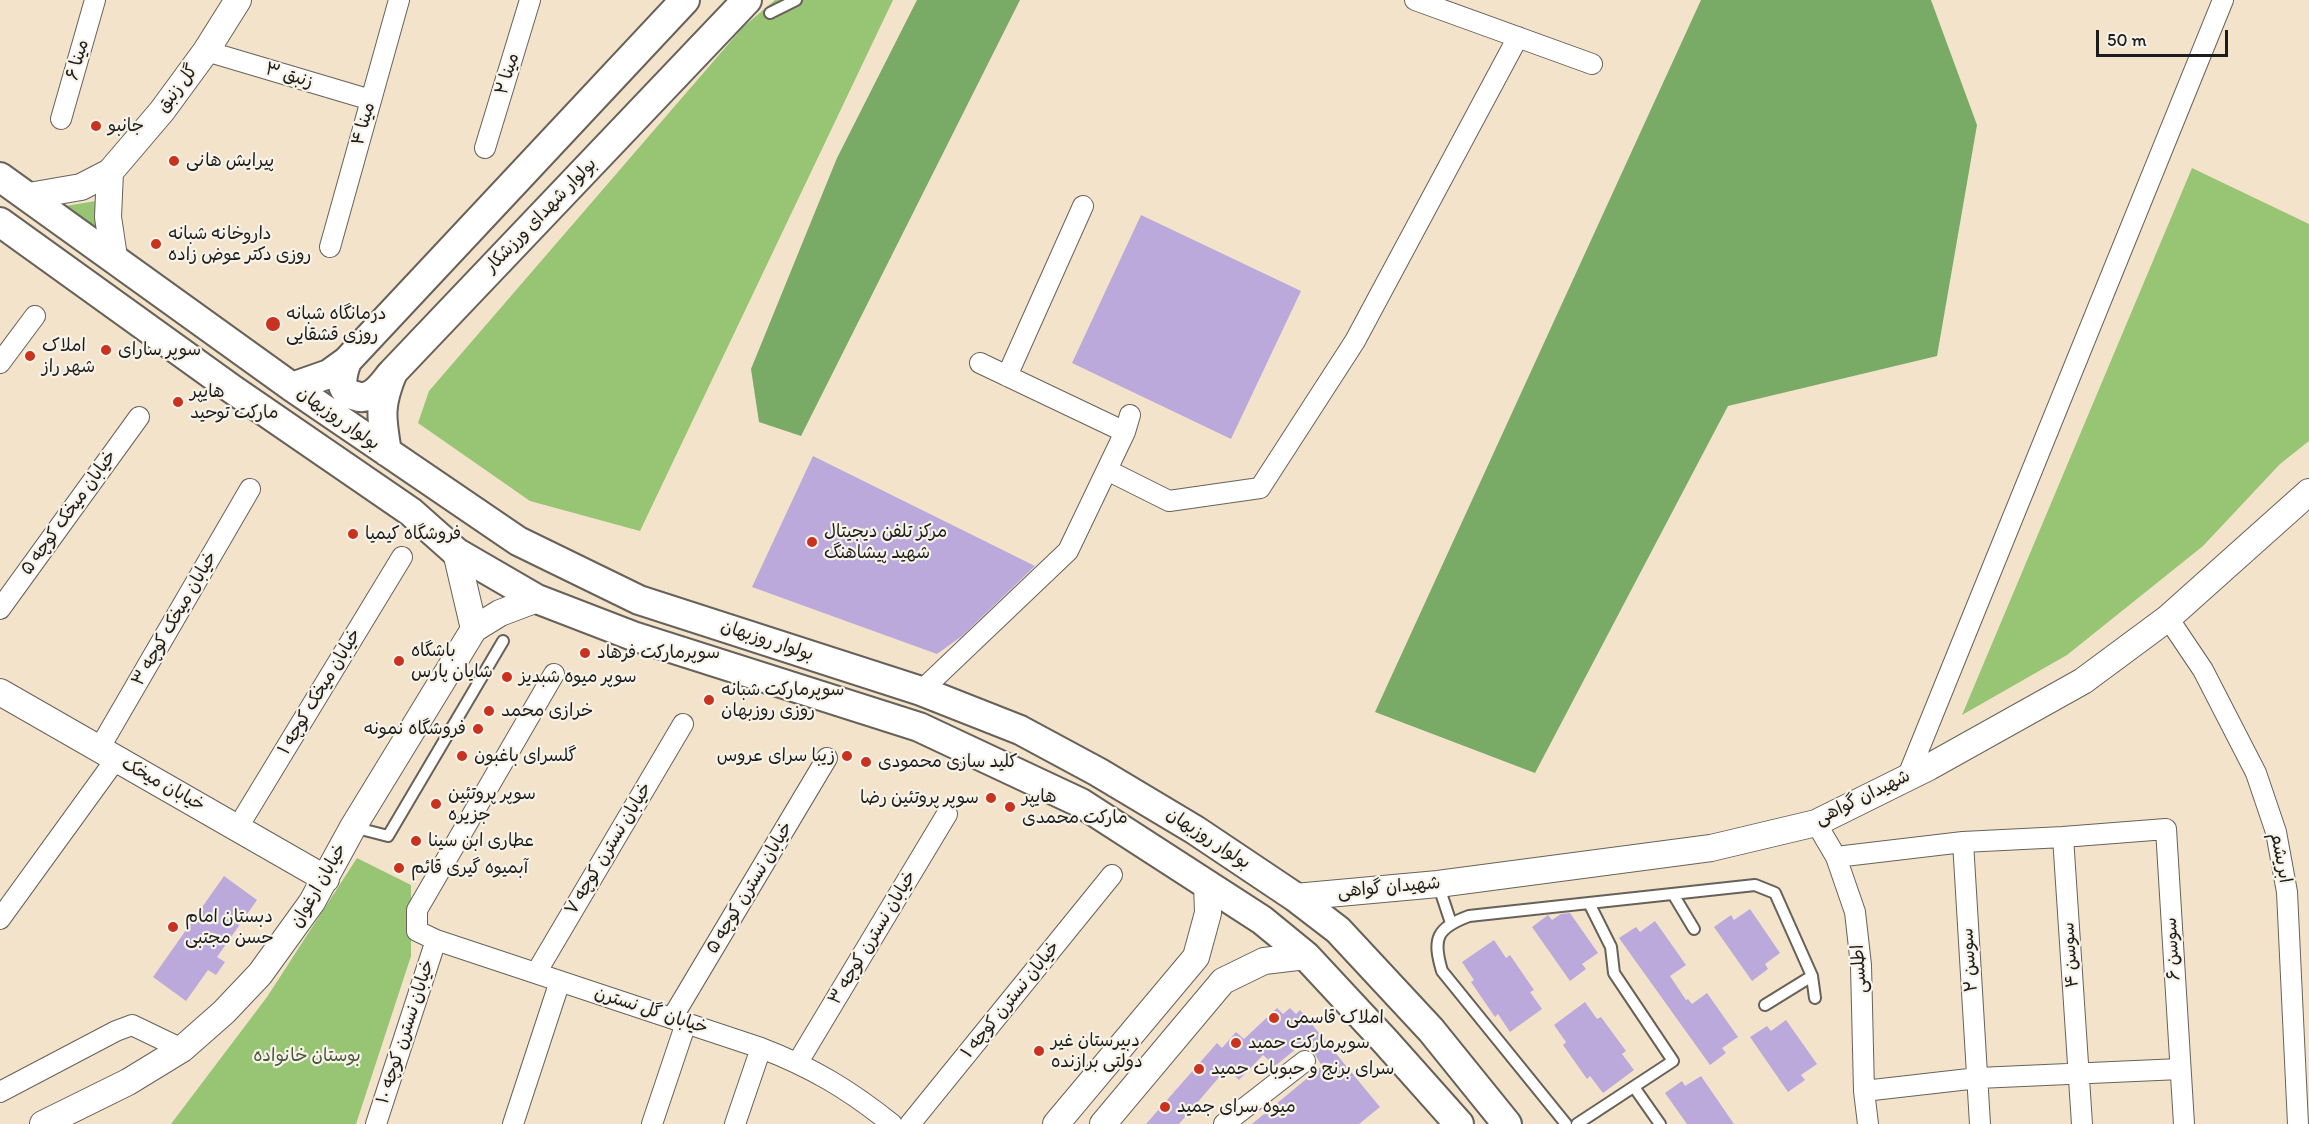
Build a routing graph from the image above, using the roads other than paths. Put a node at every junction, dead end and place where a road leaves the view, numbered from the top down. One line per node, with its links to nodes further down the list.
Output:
1 (95, 0): 14 (street, مینا ۶)
2 (238, 0): 11 (street, گل زنبق)
3 (399, 0): 13 (street, مینا ۴)
4 (530, 0): 15 (street, مینا ۲)
5 (685, 0): 24 (main road)
6 (796, 0): 9 (lane)
7 (1415, 0): 10 (street)
8 (2223, 0): 48 (street)
9 (759, 6): 27 (main road, بولوار شهدای ورزشکار)
10 (1518, 37): 12 (street); 32 (street)
11 (206, 51): 13 (street, زنبق ۳); 16 (street, گل زنبق)
12 (1592, 64)
13 (371, 100): 21 (street, مینا ۴)
14 (61, 119)
15 (485, 148)
16 (110, 172): 18 (street, گل زنبق); 22 (street)
17 (0, 177): 18 (main road, بولوار روزبهان)
18 (29, 196): 22 (main road, بولوار روزبهان)
19 (1083, 206): 28 (street)
20 (0, 222): 35 (main road, بولوار روزبهان)
21 (330, 247)
22 (114, 257): 29 (main road, بولوار روزبهان)
23 (35, 316): 25 (street)
24 (346, 361): 27 (main road); 29 (main road)
25 (0, 363)
26 (980, 363): 28 (street)
27 (393, 372): 31 (main road, بولوار شهدای ورزشکار)
28 (1007, 376): 32 (street)
29 (292, 387): 31 (main road, بولوار روزبهان)
30 (139, 417): 38 (street, خیابان میخک کوچه ۵)
31 (387, 452): 43 (main road, بولوار روزبهان)
32 (1107, 470): 43 (street)
33 (250, 489): 46 (street, خیابان میخک کوچه ۳)
34 (2309, 492): 39 (street, شهیدان گواهی)
35 (456, 552): 37 (main road, بولوار روزبهان); 40 (street)
36 (402, 556): 52 (street, خیابان میخک کوچه ۱)
37 (537, 599): 40 (street); 58 (main road, بولوار روزبهان)
38 (0, 609)
39 (2168, 618): 48 (street, شهیدان گواهی); 83 (street, ابریشم)
40 (474, 629): 51 (street, خیابان ارغوان)
41 (503, 641): 51 (lane)
42 (554, 674): 66 (street, خیابان گل نسترن)
43 (921, 691): 61 (main road, بولوار روزبهان)
44 (2, 696): 46 (street, خیابان میخک)
45 (683, 724): 69 (street, خیابان نسترن کوچه ۷)
46 (107, 754): 52 (street, خیابان میخک); 63 (street, خیابان میخک کوچه ۳)
47 (827, 758): 75 (street, خیابان نسترن کوچه ۵)
48 (1907, 778): 50 (street, شهیدان گواهی)
49 (947, 814): 79 (street, خیابان نسترن کوچه ۳)
50 (1816, 823): 55 (street, اطلسی); 59 (street, شهیدان گواهی)
51 (353, 826): 57 (street, خیابان ارغوان)
52 (238, 827): 57 (street, خیابان میخک)
53 (2063, 837): 54 (street); 80 (street, سوسن ۶); 81 (street, سوسن ۴)
54 (1963, 842): 55 (street); 82 (street, سوسن ۲)
55 (1836, 857): 86 (street, اطلسی)
56 (1112, 875): 96 (street, خیابان نسترن کوچه ۱)
57 (326, 879): 77 (street, خیابان ارغوان)
58 (1207, 884): 67 (main road, بولوار روزبهان); 68 (street)
59 (1438, 884): 61 (street, شهیدان گواهی); 64 (lane)
60 (1673, 894): 62 (lane); 65 (lane); 70 (lane)
61 (1295, 897): 85 (main road, بولوار روزبهان)
62 (1589, 903): 64 (lane); 84 (lane)
63 (0, 919)
64 (1451, 923): 100 (lane)
65 (1694, 929)
66 (436, 940): 69 (street, خیابان گل نسترن); 92 (street, خیابان نسترن کوچه ۱۰)
67 (1306, 956): 72 (street); 88 (main road, بولوار روزبهان)
68 (1196, 957): 72 (street); 97 (street)
69 (536, 973): 71 (street, خیابان گل نسترن)
70 (1812, 976): 73 (lane); 74 (lane)
71 (560, 981): 75 (street, خیابان گل نسترن); 93 (street)
72 (1223, 981): 98 (street)
73 (1815, 998)
74 (1765, 1005)
75 (679, 1020): 76 (street, خیابان گل نسترن); 94 (street, خیابان نسترن کوچه ۵)
76 (761, 1048): 79 (street, خیابان گل نسترن); 95 (street)
77 (182, 1049): 87 (street); 91 (street, خیابان ارغوان)
78 (1305, 1061): 89 (street)
79 (798, 1062): 90 (street, خیابان گل نسترن)
80 (2180, 1069): 81 (street); 106 (street, سوسن ۶)
81 (2079, 1073): 82 (street); 105 (street, سوسن ۴)
82 (1978, 1078): 86 (street); 104 (street, سوسن ۲)
83 (2302, 1079): 107 (street, ابریشم)
84 (1634, 1088): 101 (lane); 102 (lane)
85 (1479, 1090): 88 (main road); 99 (main road, بولوار روزبهان)
86 (1864, 1091): 103 (street, اطلسی)
87 (0, 1092)
88 (1456, 1120)
89 (1234, 1121)
90 (890, 1123)
91 (43, 1124)
92 (376, 1124)
93 (513, 1124)
94 (652, 1124)
95 (735, 1124)
96 (910, 1124)
97 (1056, 1124)
98 (1103, 1124)
99 (1506, 1124)
100 (1566, 1124)
101 (1577, 1124)
102 (1660, 1124)
103 (1868, 1124)
104 (1980, 1124)
105 (2082, 1124)
106 (2184, 1124)
107 (2298, 1124)

